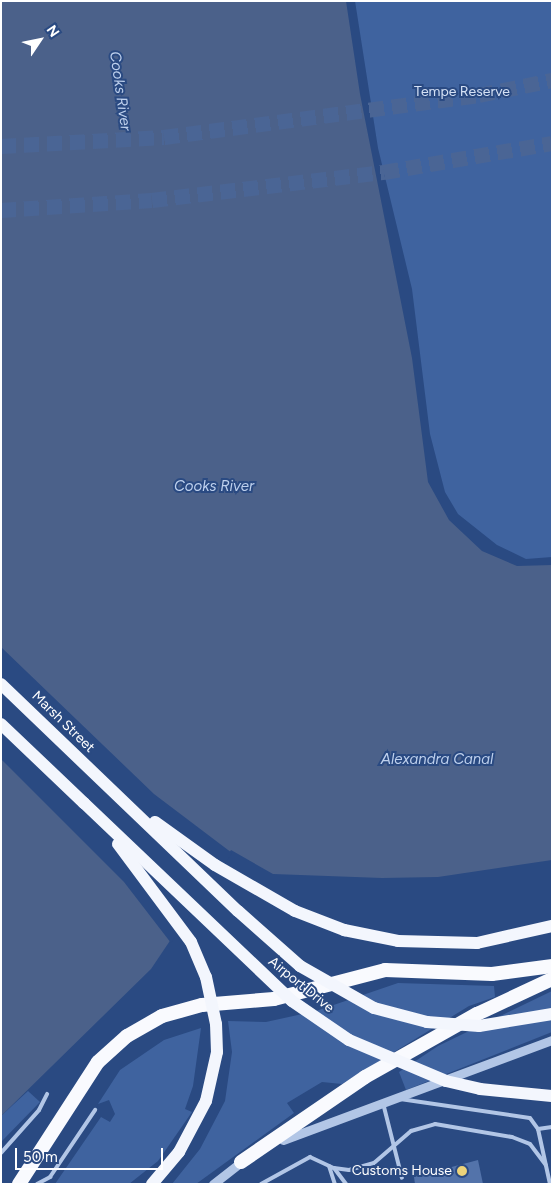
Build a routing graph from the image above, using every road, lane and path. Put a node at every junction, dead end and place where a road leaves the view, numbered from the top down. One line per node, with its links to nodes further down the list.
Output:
1 (1, 684): 3 (main road, Marsh Street)
2 (1, 724): 4 (main road)
3 (103, 782): 5 (main road, bridge); 8 (main road, bridge)
4 (84, 803): 11 (main road, Airport Drive, bridge); 27 (main road, bridge)
5 (552, 926)
6 (552, 966): 25 (highway)
7 (552, 979): 19 (highway)
8 (552, 1014)
9 (552, 1040): 12 (street)
10 (47, 1094): 18 (lane)
11 (552, 1096)
12 (398, 1098): 13 (street); 16 (lane)
13 (383, 1103): 17 (lane); 19 (street)
14 (95, 1110): 26 (lane)
15 (552, 1127): 16 (lane)
16 (538, 1129): 21 (lane)
17 (394, 1148): 21 (lane); 22 (lane); 23 (lane)
18 (1, 1153)
19 (241, 1162): 28 (street)
20 (328, 1164): 22 (lane); 24 (lane); 29 (lane)
21 (546, 1165): 31 (lane)
22 (334, 1168): 30 (lane)
23 (402, 1178)
24 (262, 1183)
25 (20, 1184)
26 (37, 1184)
27 (152, 1184)
28 (213, 1184)
29 (335, 1184)
30 (346, 1184)
31 (550, 1184)

